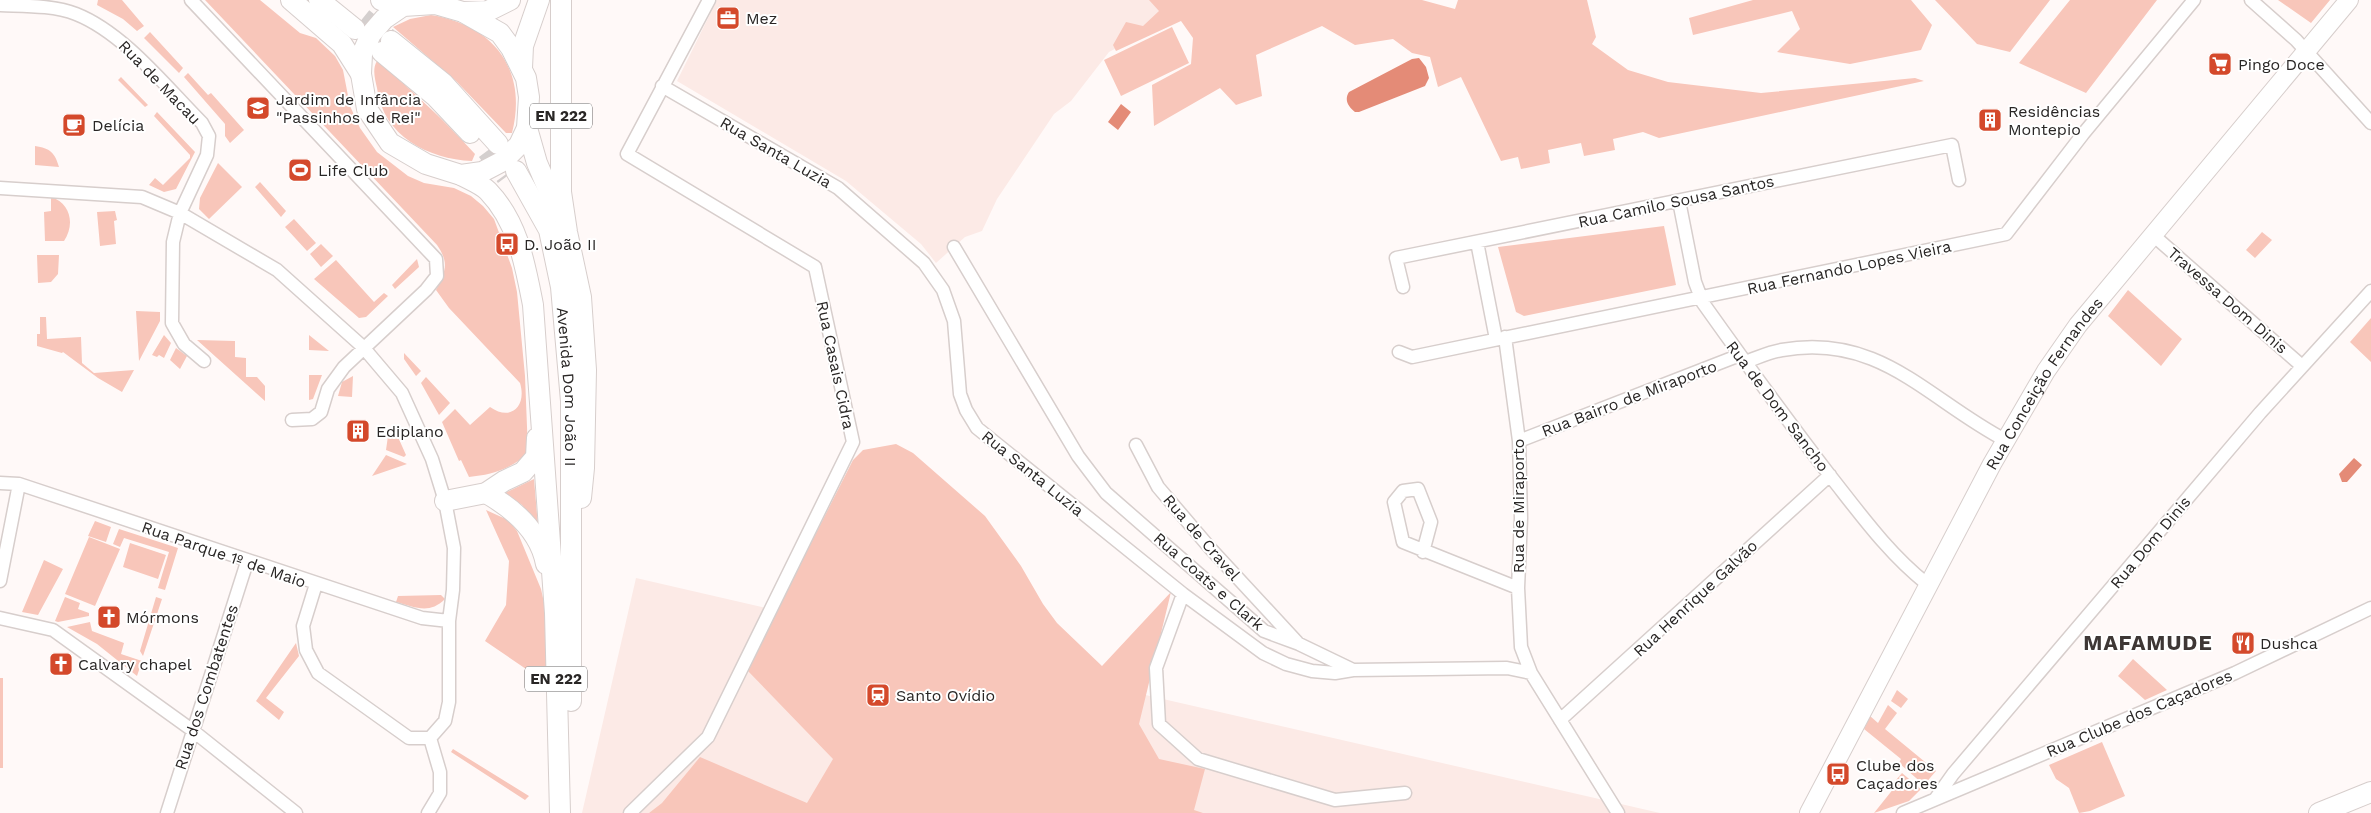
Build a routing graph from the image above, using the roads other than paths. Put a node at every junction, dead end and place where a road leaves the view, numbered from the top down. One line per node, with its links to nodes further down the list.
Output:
1 (191, 0): 38 (street)
2 (291, 0): 19 (main road)
3 (319, 0): 4 (main road)
4 (340, 0)
5 (381, 0): 14 (main road)
6 (510, 0): 15 (main road)
7 (539, 0): 18 (main road)
8 (561, 0): 30 (main road, EN 222)
9 (2194, 0): 36 (street, Rua Fernando Lopes Vieira)
10 (2251, 0): 17 (street)
11 (2349, 0): 17 (main road, Rua Conceição Fernandes)
12 (705, 3): 20 (street)
13 (0, 5): 29 (street, Rua de Macau)
14 (404, 6): 15 (main road); 19 (main road)
15 (463, 12): 18 (main road)
16 (386, 46): 23 (main road)
17 (2306, 52): 21 (street); 31 (main road, Rua Conceição Fernandes)
18 (522, 70): 22 (main road)
19 (361, 74): 25 (main road)
20 (662, 86): 59 (street, Rua Santa Luzia); 78 (street, Rua Casais Cidra)
21 (2371, 123)
22 (526, 128): 25 (main road); 30 (main road)
23 (493, 147)
24 (511, 174): 61 (main road, Avenida Dom João II)
25 (461, 175): 43 (main road)
26 (1959, 180): 28 (street, Rua Camilo Sousa Santos)
27 (0, 188): 29 (street)
28 (1678, 201): 32 (street, Rua Camilo Sousa Santos); 36 (street, Rua de Dom Sancho)
29 (180, 213): 38 (street); 41 (street, Rua de Macau)
30 (567, 232): 61 (main road)
31 (2153, 235): 42 (street, Travessa Dom Dinis); 45 (main road, Rua Conceição Fernandes)
32 (1477, 242): 34 (street, Rua Camilo Sousa Santos); 37 (street, Rua de Miraporto)
33 (954, 247): 64 (street, Rua Coats e Clark)
34 (1403, 288)
35 (2371, 291): 42 (street, Rua Dom Dinis)
36 (1701, 298): 37 (street, Rua Fernando Lopes Vieira); 40 (street, Rua de Dom Sancho)
37 (1500, 338): 39 (street, Rua Fernando Lopes Vieira); 46 (street, Rua de Miraporto)
38 (364, 347): 44 (street); 52 (street)
39 (1399, 352)
40 (1743, 358): 45 (street, Rua Bairro de Miraporto); 46 (street, Rua Bairro de Miraporto); 48 (street, Rua de Dom Sancho)
41 (204, 360)
42 (2302, 366): 72 (street, Rua Dom Dinis)
43 (539, 386): 51 (main road); 61 (main road)
44 (292, 420)
45 (2005, 440): 57 (main road, Rua Conceição Fernandes)
46 (1519, 441): 58 (street, Rua de Miraporto)
47 (1136, 445): 64 (street, Rua de Cravel)
48 (1830, 475): 57 (street, Rua de Dom Sancho); 67 (street, Rua Henrique Galvão)
49 (0, 483): 50 (street, Rua Parque 1º de Maio)
50 (19, 484): 54 (street, Rua Parque 1º de Maio); 55 (street)
51 (486, 493): 52 (main road); 61 (main road)
52 (446, 501): 63 (street)
53 (1423, 552): 53 (street); 58 (street)
54 (247, 562): 56 (street, Rua Parque 1º de Maio); 68 (street, Rua dos Combatentes)
55 (0, 581)
56 (316, 584): 63 (street, Rua Parque 1º de Maio); 69 (street)
57 (1927, 584): 80 (main road, Rua Conceição Fernandes)
58 (1518, 588): 66 (street, Rua de Miraporto)
59 (1183, 594): 65 (street, Rua Santa Luzia); 71 (street)
60 (2371, 608): 72 (street, Rua Clube dos Caçadores)
61 (562, 614): 76 (main road, EN 222); 77 (main road)
62 (0, 618): 68 (street)
63 (449, 621): 69 (street)
64 (1298, 644): 65 (street, Rua Coats e Clark)
65 (1353, 670): 66 (street, Rua Coats e Clark)
66 (1531, 673): 67 (street)
67 (1560, 720): 79 (street)
68 (192, 730): 73 (street, Rua dos Combatentes); 74 (street)
69 (430, 738): 75 (street)
70 (2371, 792): 82 (main road)
71 (1406, 793)
72 (1936, 798): 81 (street, Rua Clube dos Caçadores)
73 (167, 813)
74 (296, 813)
75 (428, 813)
76 (560, 813)
77 (573, 813)
78 (630, 813)
79 (1618, 813)
80 (1809, 813)
81 (1903, 813)
82 (2319, 813)

